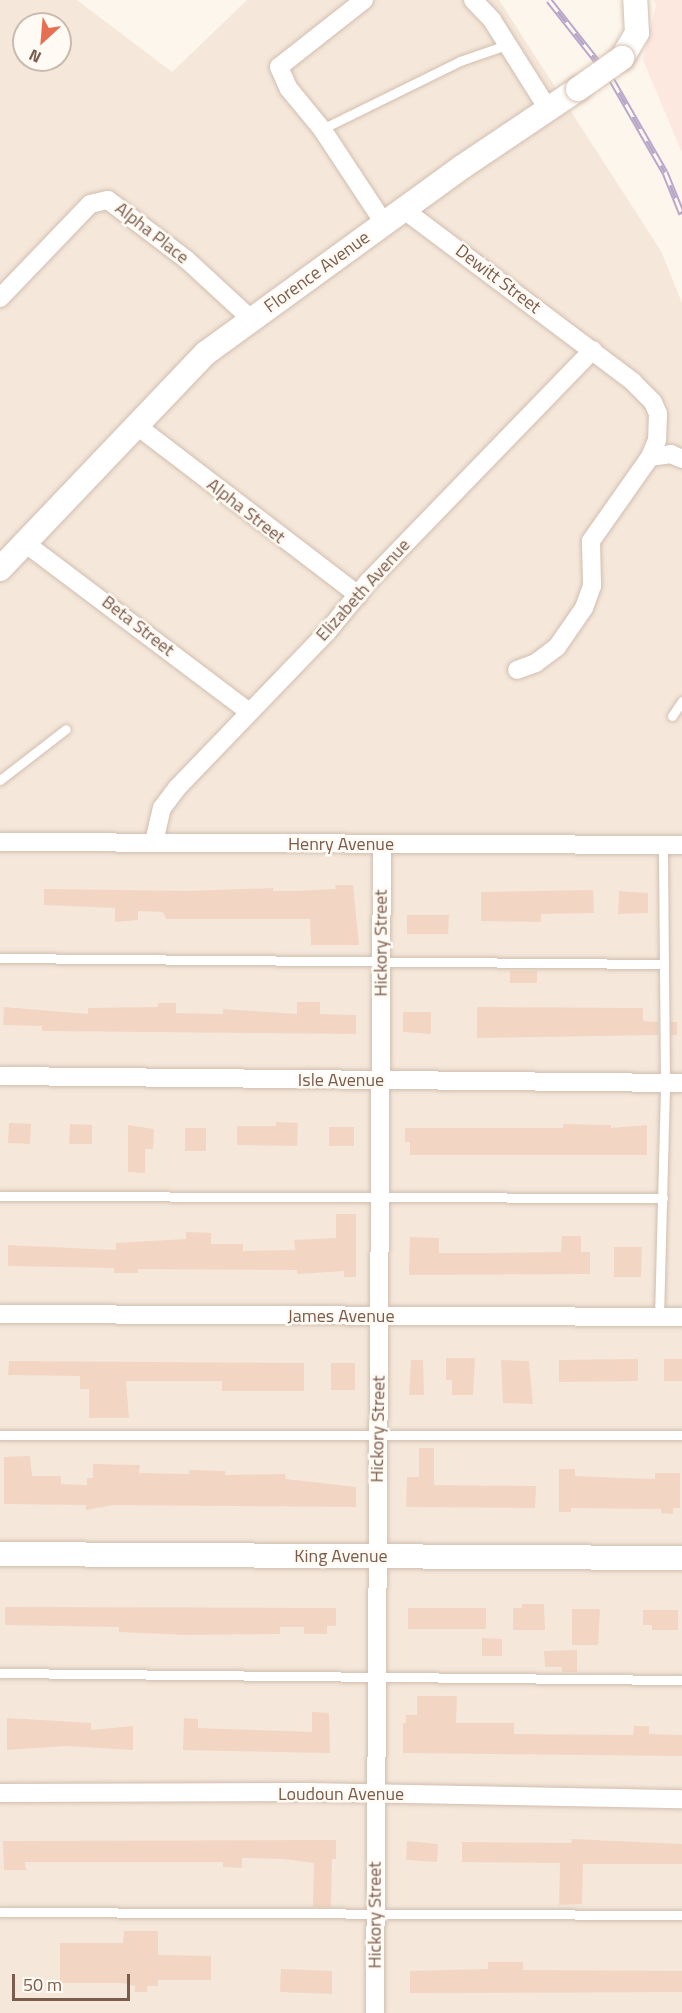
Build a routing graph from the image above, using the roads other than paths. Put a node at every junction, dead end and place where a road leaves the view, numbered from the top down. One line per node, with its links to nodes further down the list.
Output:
1 (364, 0): 6 (street, Dewitt Street)
2 (473, 0): 4 (street)
3 (635, 0): 5 (street, Florence Avenue, bridge)
4 (509, 44): 5 (street); 6 (lane)
5 (548, 109): 7 (street, Florence Avenue)
6 (322, 129): 7 (street, Dewitt Street)
7 (394, 216): 9 (street, Florence Avenue); 10 (street, Dewitt Street)
8 (1, 295): 9 (street, Alpha Place)
9 (251, 319): 11 (street, Florence Avenue)
10 (593, 350): 12 (street, Dewitt Street); 16 (street, Elizabeth Avenue)
11 (136, 425): 14 (street, Florence Avenue); 16 (street, Alpha Street)
12 (650, 457): 13 (street); 17 (street, Dewitt Street)
13 (682, 459)
14 (25, 543): 15 (street, Florence Avenue); 19 (street, Beta Street)
15 (0, 569)
16 (358, 595): 19 (street, Elizabeth Avenue)
17 (517, 670)
18 (682, 701): 20 (lane)
19 (249, 712): 24 (street, Elizabeth Avenue)
20 (672, 716)
21 (66, 729): 22 (lane)
22 (0, 780)
23 (0, 842): 24 (street, Henry Avenue)
24 (154, 842): 25 (street, Henry Avenue)
25 (382, 844): 26 (street, Henry Avenue); 29 (street, Hickory Street)
26 (663, 845): 27 (street, Henry Avenue); 30 (lane)
27 (682, 845)
28 (0, 958): 29 (lane)
29 (381, 961): 30 (lane); 32 (street, Hickory Street)
30 (664, 964): 33 (lane)
31 (0, 1076): 32 (street, Isle Avenue)
32 (381, 1080): 33 (street, Isle Avenue); 35 (street, Hickory Street)
33 (674, 1083): 36 (lane)
34 (0, 1196): 35 (lane)
35 (381, 1197): 36 (lane); 38 (street, Hickory Street)
36 (663, 1198): 39 (lane)
37 (0, 1314): 38 (street, James Avenue)
38 (382, 1316): 39 (street, James Avenue); 43 (street, Hickory Street)
39 (659, 1317): 40 (street, James Avenue)
40 (682, 1317)
41 (0, 1435): 43 (lane)
42 (682, 1435): 43 (lane)
43 (377, 1437): 45 (street, Hickory Street)
44 (0, 1554): 45 (street, King Avenue)
45 (377, 1556): 46 (street, King Avenue); 48 (street, Hickory Street)
46 (682, 1558)
47 (0, 1673): 48 (lane)
48 (376, 1679): 49 (lane); 51 (street, Hickory Street)
49 (682, 1680)
50 (0, 1793): 51 (street, Loudoun Avenue)
51 (376, 1793): 52 (street, Loudoun Avenue); 54 (street, Hickory Street)
52 (682, 1799)
53 (0, 1912): 54 (lane)
54 (375, 1914): 55 (lane); 56 (street, Hickory Street)
55 (682, 1915)
56 (375, 2013)

